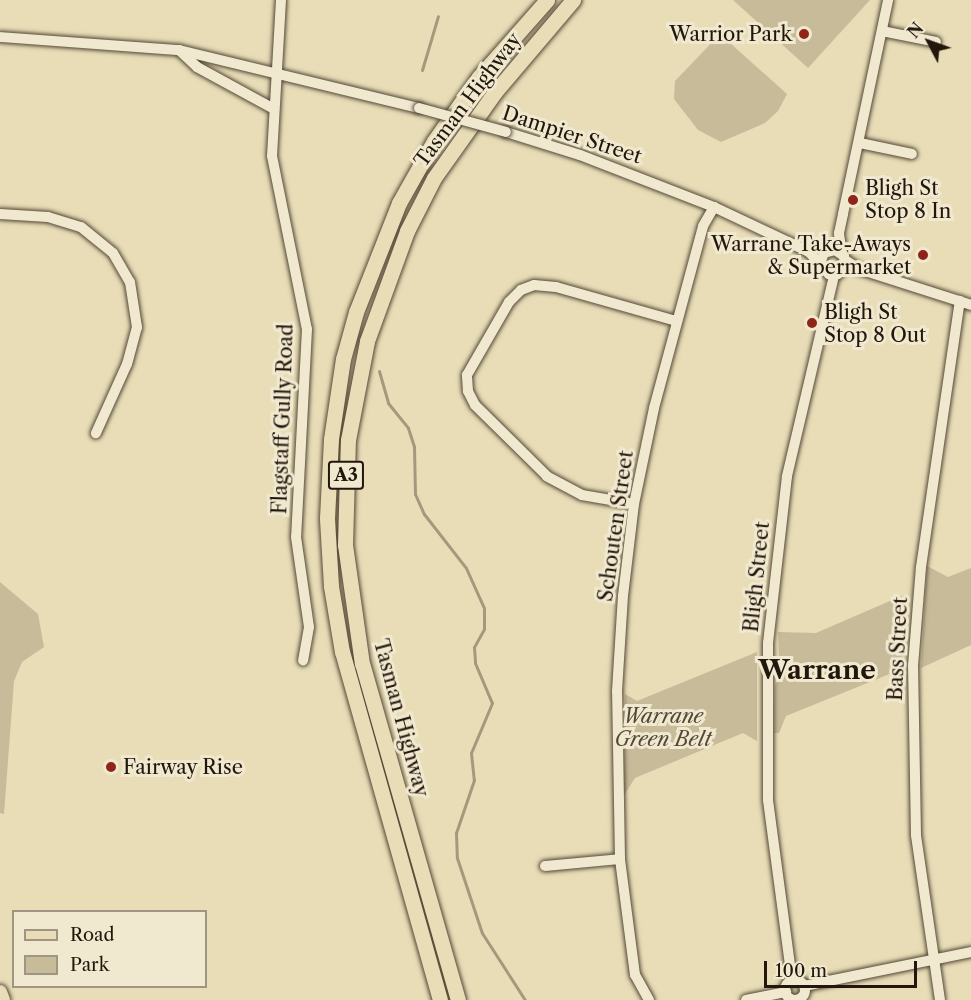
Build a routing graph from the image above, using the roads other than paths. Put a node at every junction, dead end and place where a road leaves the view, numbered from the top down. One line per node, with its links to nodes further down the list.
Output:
1 (281, 0): 9 (street, Flagstaff Gully Road)
2 (547, 0): 33 (highway, Tasman Highway / A3)
3 (573, 0): 34 (highway, Tasman Highway / A3)
4 (888, 0): 5 (street)
5 (882, 31): 7 (street); 11 (street)
6 (0, 37): 8 (street)
7 (936, 42)
8 (179, 50): 9 (street); 10 (street)
9 (279, 71): 10 (street, Flagstaff Gully Road); 13 (street, Dampier Street, bridge)
10 (274, 109): 22 (street, Flagstaff Gully Road)
11 (860, 143): 12 (street); 15 (street, Bligh Street)
12 (912, 154)
13 (714, 207): 15 (street, Dampier Street); 19 (street, Schouten Street)
14 (0, 214): 20 (street)
15 (833, 255): 16 (street, Dampier Street); 17 (street); 17 (street, Bligh Street)
16 (859, 269): 17 (street); 18 (street)
17 (833, 273): 27 (street, Bligh Street)
18 (965, 303): 26 (street, Bass Street)
19 (676, 321): 21 (street, Schouten Street); 21 (street)
20 (96, 433)
21 (634, 504): 23 (street, Schouten Street)
22 (303, 660)
23 (620, 859): 24 (street); 31 (street, Schouten Street)
24 (545, 866)
25 (971, 952): 26 (street)
26 (932, 960): 28 (street); 37 (street, Bass Street)
27 (792, 980): 28 (street); 30 (street)
28 (804, 986): 36 (street)
29 (0, 992): 32 (main road)
30 (786, 992): 35 (street); 36 (street)
31 (648, 999)
32 (3, 1000)
33 (440, 1000)
34 (458, 1000)
35 (746, 1000)
36 (797, 1000)
37 (940, 1000)

